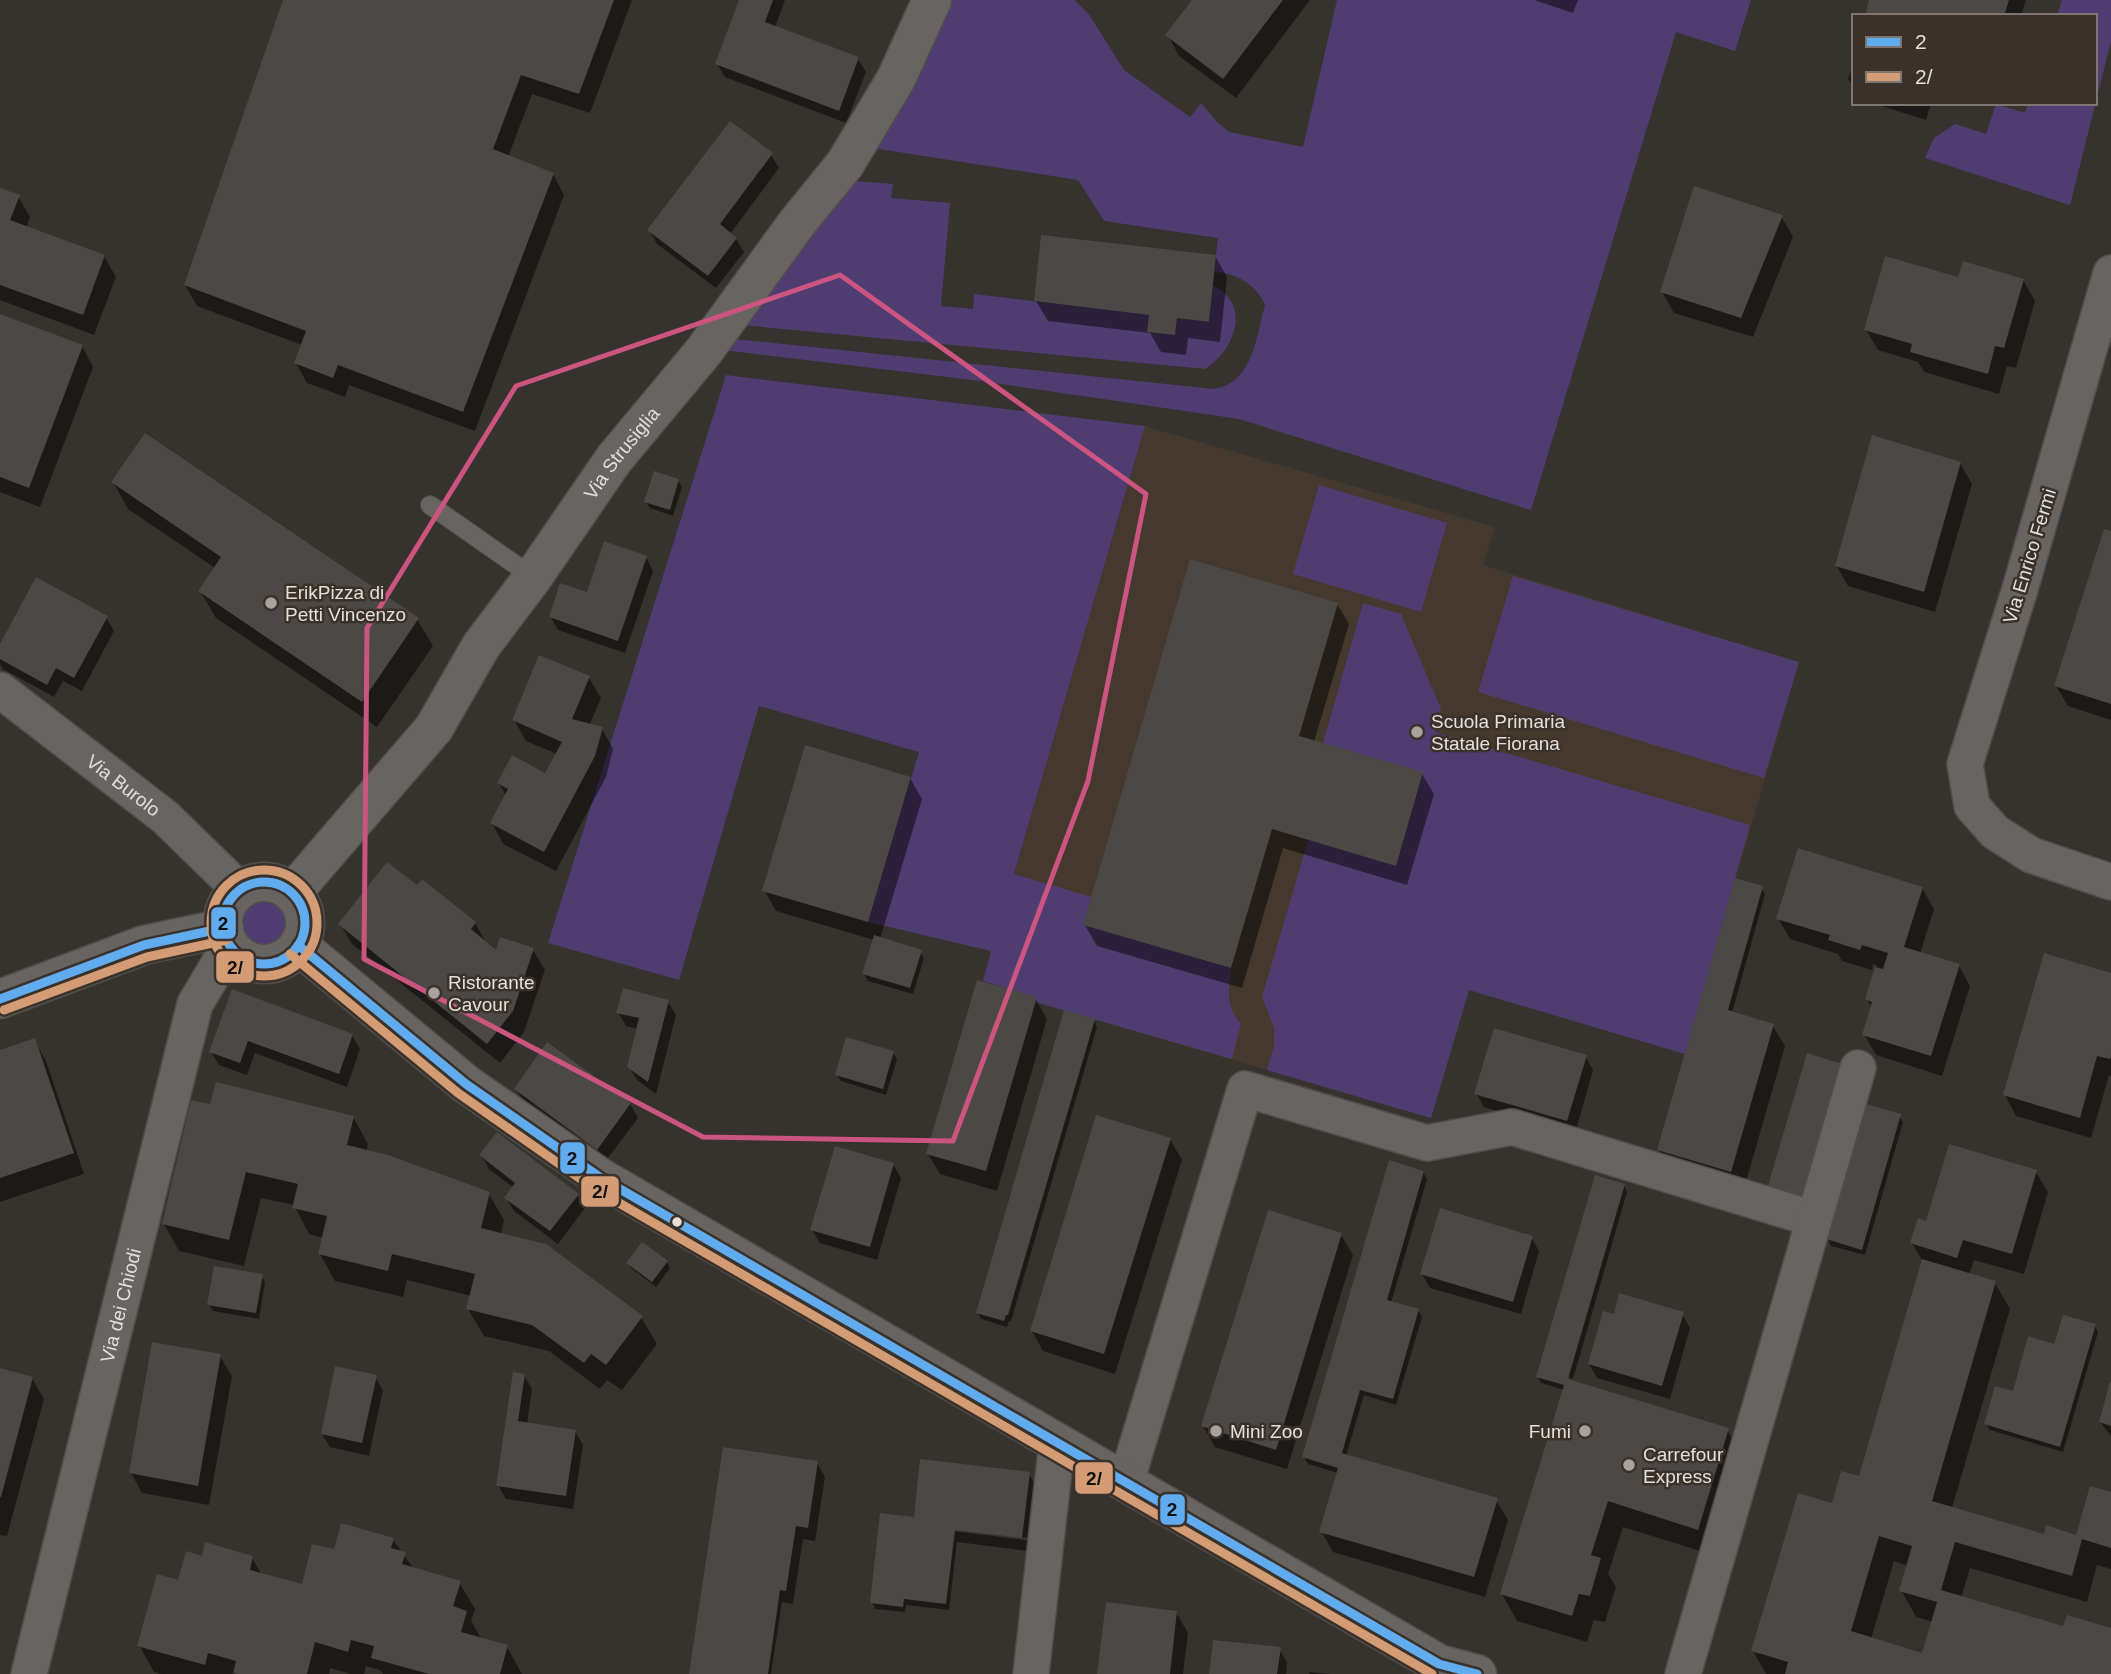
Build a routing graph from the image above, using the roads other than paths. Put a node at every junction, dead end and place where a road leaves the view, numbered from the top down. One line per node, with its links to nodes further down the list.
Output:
1 (932, 0): 4 (main road, Via Strusiglia)
2 (2111, 273): 6 (street, Via Enrico Fermi)
3 (430, 505): 4 (lane)
4 (533, 577): 8 (main road, Via Strusiglia)
5 (0, 690): 7 (street, Via Burolo)
6 (2111, 882)
7 (240, 890): 8 (main road); 9 (main road)
8 (292, 893): 10 (main road)
9 (227, 936): 10 (main road); 11 (main road); 17 (street, Via dei Chiodi)
10 (298, 946): 14 (main road)
11 (0, 999)
12 (1858, 1068): 13 (street)
13 (1814, 1219): 15 (street); 20 (street)
14 (1057, 1443): 15 (main road); 18 (street)
15 (1126, 1482): 16 (main road)
16 (1438, 1669): 19 (main road)
17 (29, 1674)
18 (1031, 1674)
19 (1477, 1674)
20 (1683, 1674)

